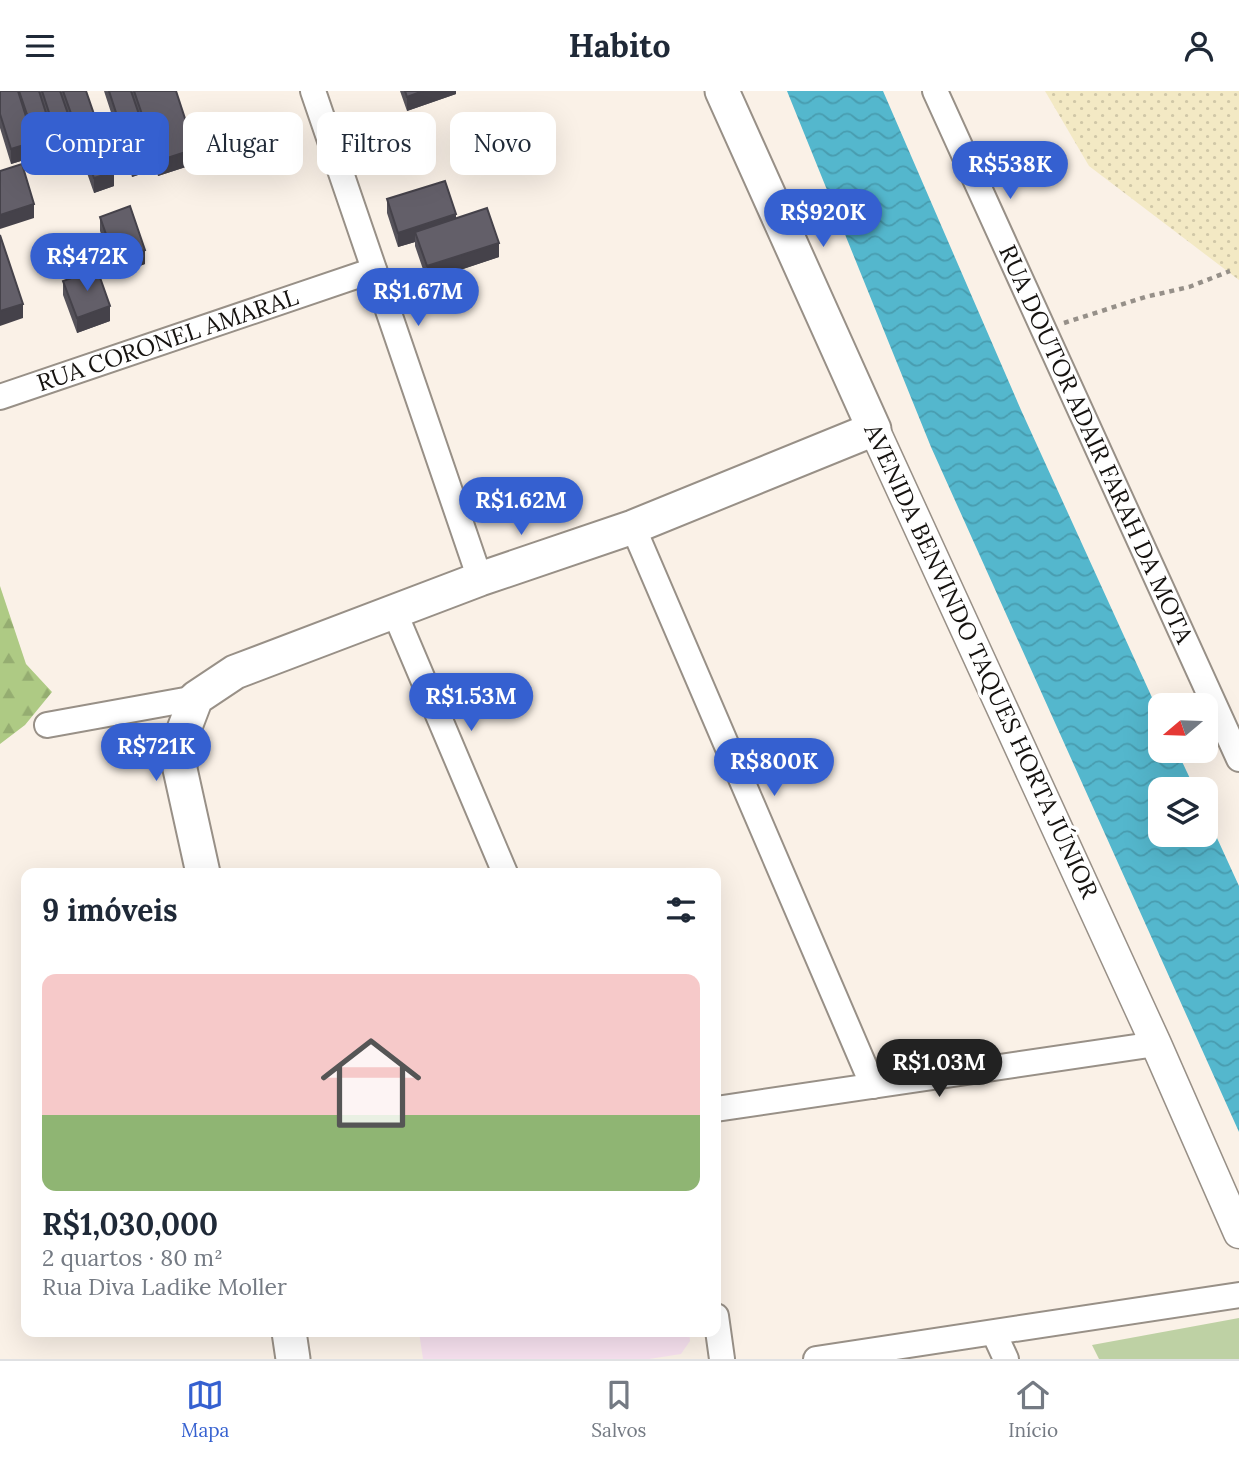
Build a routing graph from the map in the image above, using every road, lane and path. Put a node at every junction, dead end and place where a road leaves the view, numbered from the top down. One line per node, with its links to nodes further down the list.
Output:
1 (313, 91): 4 (street)
2 (722, 91): 8 (main road, AVENIDA BENVINDO TAQUES HORTA JÚNIOR)
3 (935, 91): 6 (street, RUA DOUTOR ADAIR FARAH DA MOTA)
4 (374, 270): 7 (street, RUA CORONEL AMARAL); 10 (street)
5 (1230, 271): 6 (path)
6 (1044, 330): 14 (street, RUA DOUTOR ADAIR FARAH DA MOTA)
7 (0, 397)
8 (874, 429): 9 (main road); 17 (street, AVENIDA BENVINDO TAQUES HORTA JÚNIOR)
9 (633, 527): 10 (main road); 18 (street)
10 (480, 579): 11 (main road)
11 (394, 611): 12 (main road); 16 (street)
12 (196, 698): 13 (street); 15 (main road)
13 (47, 725)
14 (1239, 759)
15 (203, 868)
16 (503, 868)
17 (1156, 1044): 18 (street); 20 (street, AVENIDA BENVINDO TAQUES HORTA JÚNIOR)
18 (873, 1086): 19 (street)
19 (721, 1108)
20 (1239, 1233)
21 (1239, 1295): 22 (street)
22 (994, 1333): 27 (street); 28 (street)
23 (290, 1337): 25 (main road)
24 (719, 1337): 26 (street)
25 (293, 1359)
26 (722, 1359)
27 (817, 1359)
28 (1006, 1359)

